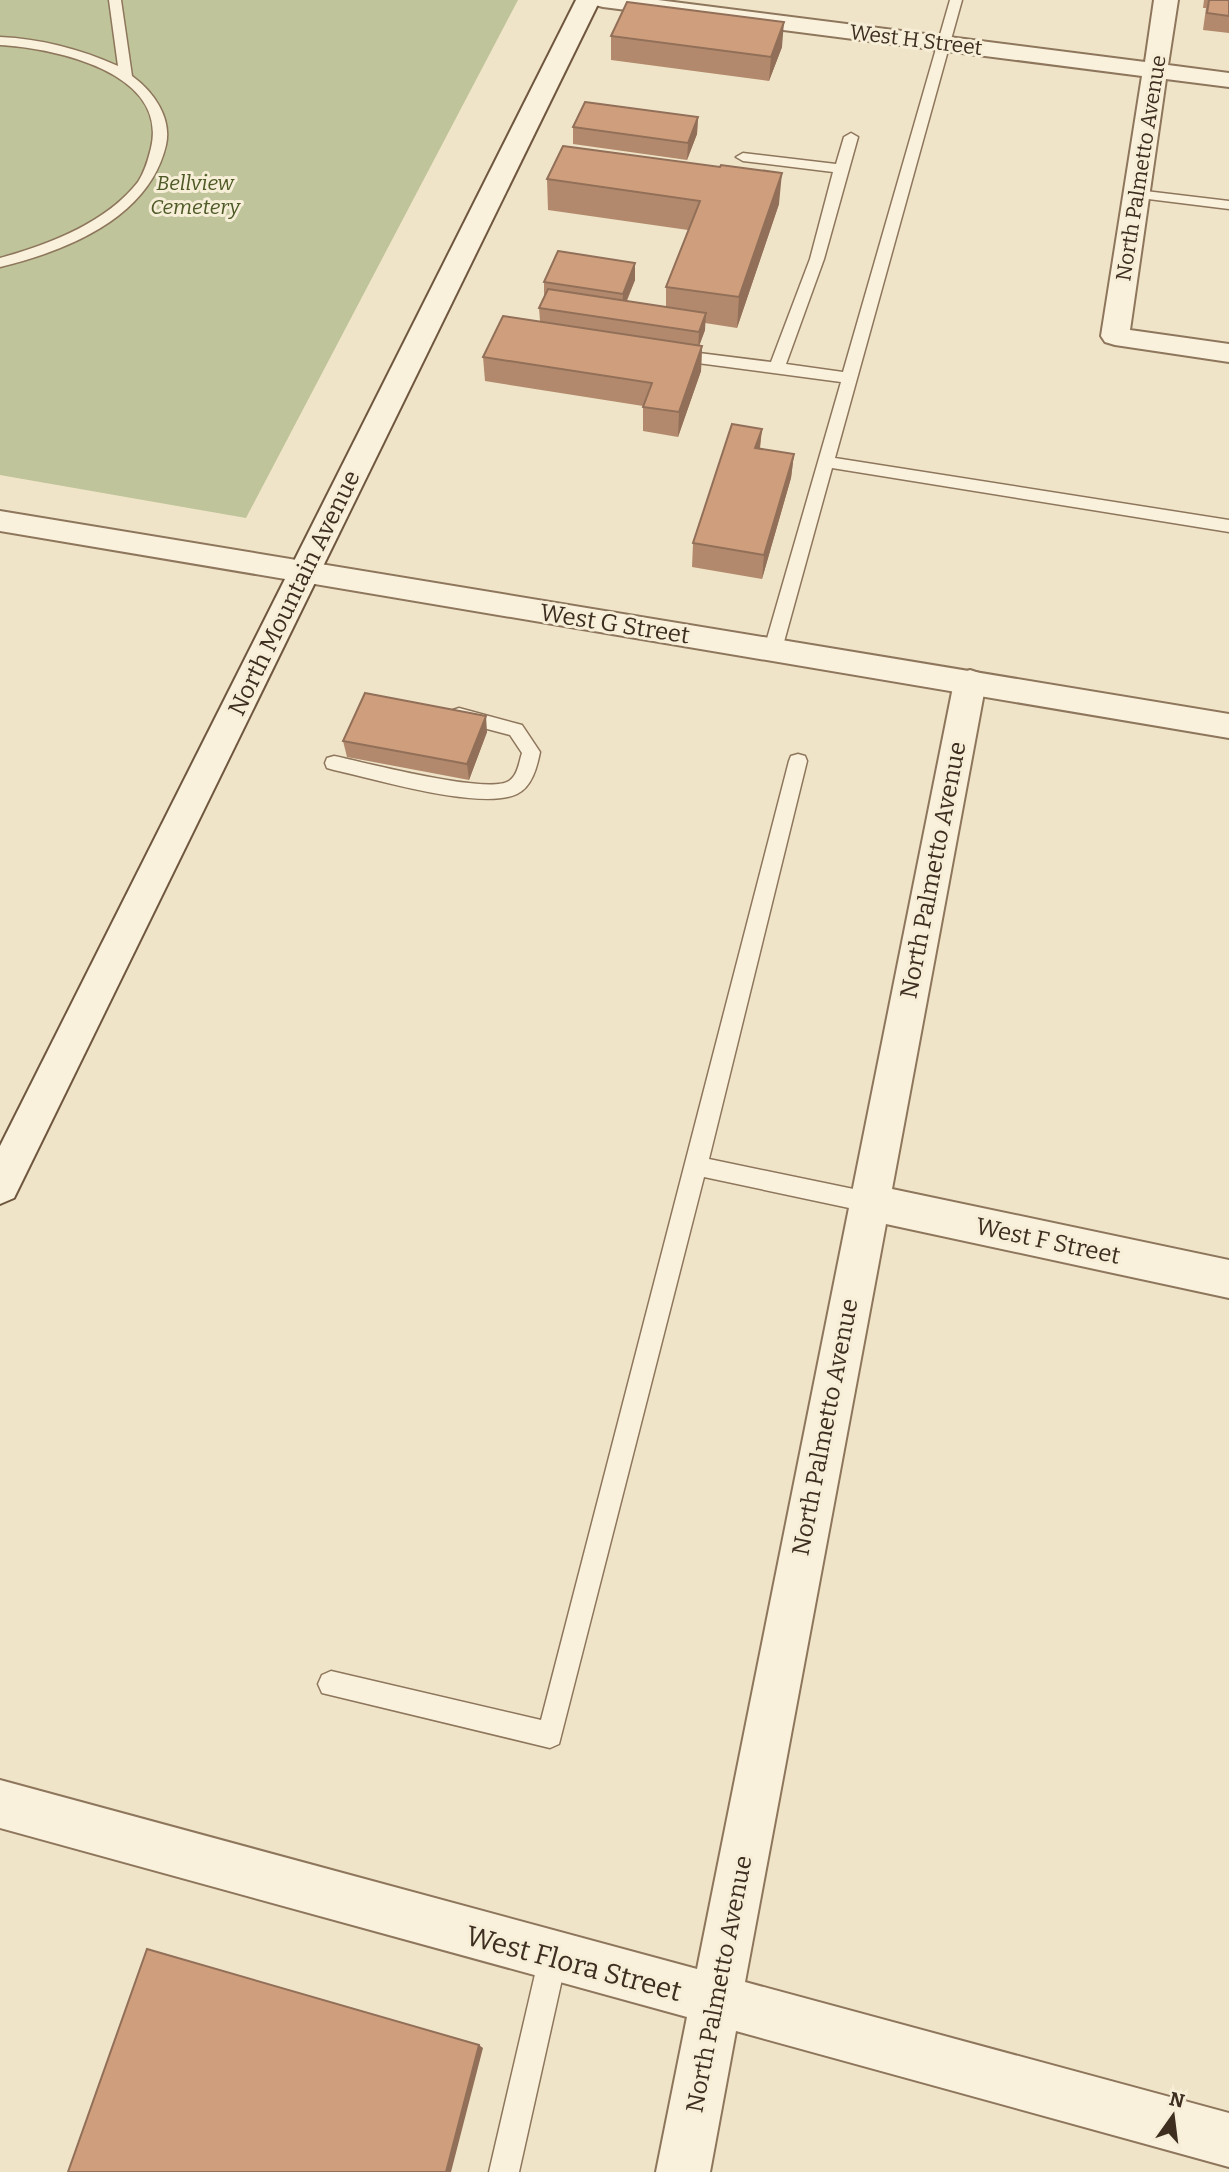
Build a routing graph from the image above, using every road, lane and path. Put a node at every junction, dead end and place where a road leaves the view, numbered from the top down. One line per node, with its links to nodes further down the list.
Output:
1 (115, 0): 9 (lane)
2 (588, 0): 24 (street, North Mountain Avenue)
3 (603, 0): 7 (street, West H Street)
4 (956, 0): 7 (lane)
5 (1166, 0): 8 (street, North Palmetto Avenue)
6 (0, 41): 9 (lane)
7 (944, 44): 8 (street, West H Street); 20 (lane)
8 (1156, 71): 10 (street, West H Street); 14 (street, North Palmetto Avenue)
9 (126, 76): 16 (lane)
10 (1229, 80)
11 (851, 137): 13 (lane)
12 (743, 157): 13 (lane)
13 (841, 169): 19 (lane)
14 (1137, 194): 15 (lane); 18 (street, North Palmetto Avenue)
15 (1229, 205)
16 (0, 263)
17 (663, 353): 19 (lane)
18 (1229, 353)
19 (777, 368): 20 (lane)
20 (848, 378): 21 (lane)
21 (825, 462): 23 (lane); 25 (lane)
22 (0, 521): 24 (street, West G Street)
23 (1229, 526)
24 (304, 573): 25 (street, West G Street); 32 (street, North Mountain Avenue)
25 (773, 649): 26 (street, West G Street)
26 (970, 682): 28 (street, West G Street); 33 (street, North Palmetto Avenue)
27 (440, 712): 30 (lane)
28 (1229, 726)
29 (798, 761): 31 (lane)
30 (334, 763)
31 (696, 1166): 33 (lane); 35 (lane)
32 (0, 1186)
33 (868, 1202): 34 (street, West F Street); 38 (street, North Palmetto Avenue)
34 (1229, 1279)
35 (331, 1684)
36 (0, 1804): 37 (street, West Flora Street)
37 (553, 1957): 38 (street, West Flora Street); 40 (lane)
38 (716, 2002): 39 (street, West Flora Street); 41 (street, North Palmetto Avenue)
39 (1229, 2140)
40 (504, 2172)
41 (683, 2172)

